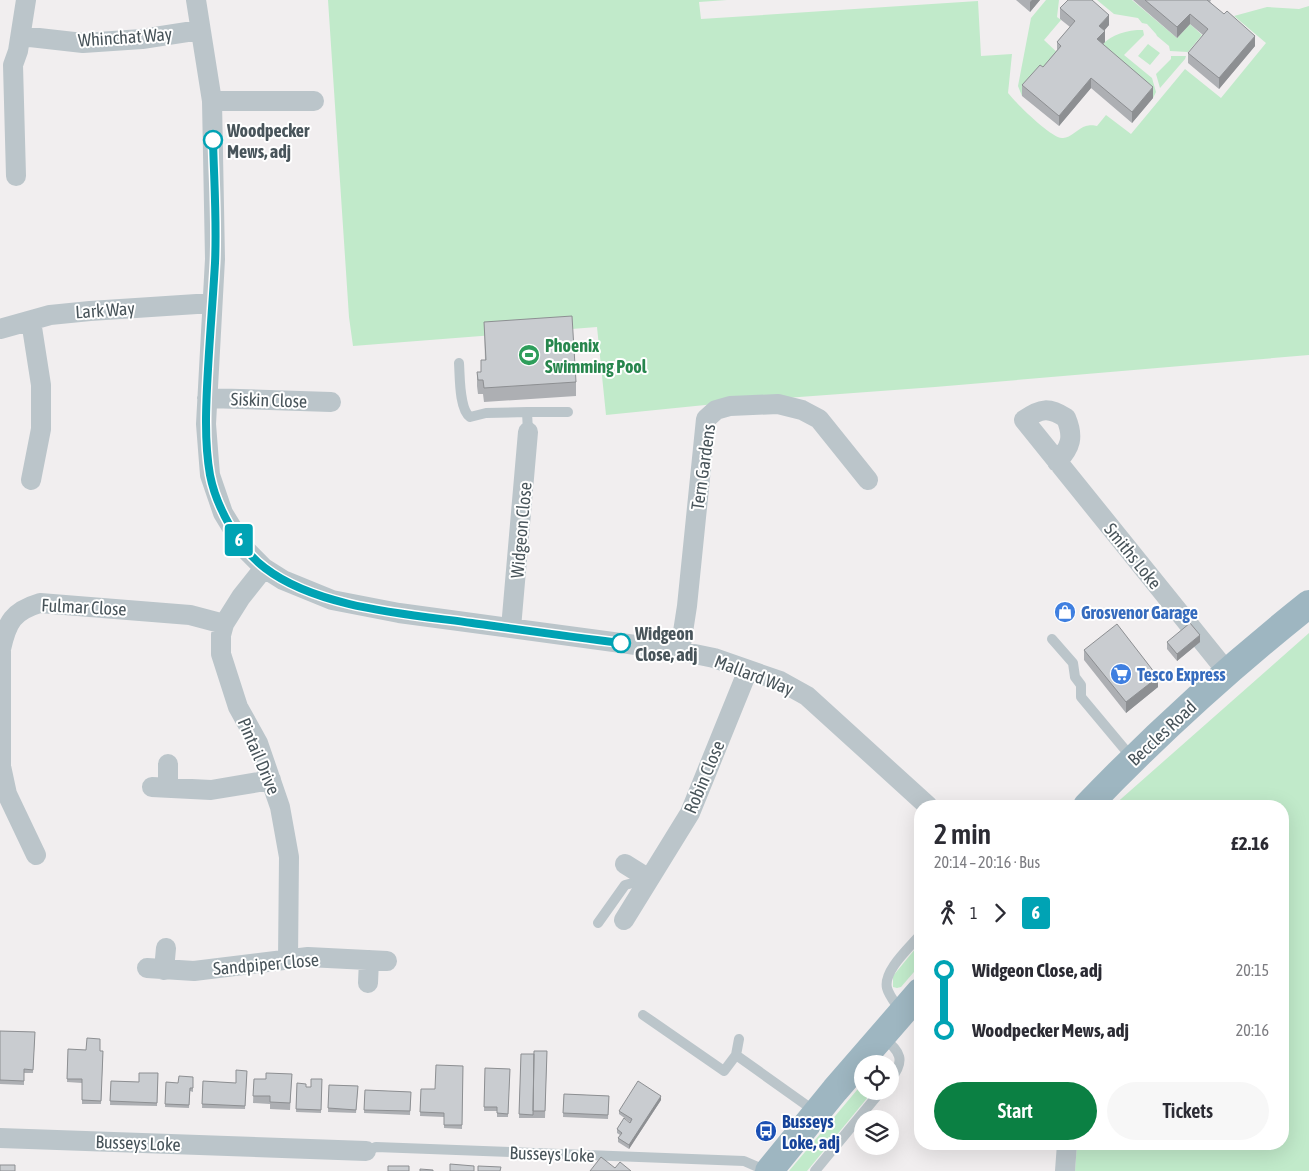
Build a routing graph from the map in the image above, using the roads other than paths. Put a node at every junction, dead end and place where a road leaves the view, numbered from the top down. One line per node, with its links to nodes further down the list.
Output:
1 (26, 0): 4 (street)
2 (196, 0): 3 (street, Mallard Way)
3 (200, 30): 4 (street, Whinchat Way); 6 (street, Mallard Way)
4 (21, 36): 5 (street)
5 (6, 65): 8 (street)
6 (212, 101): 7 (street); 9 (street, Mallard Way)
7 (314, 101)
8 (16, 176)
9 (212, 303): 10 (street, Lark Way); 13 (street, Mallard Way)
10 (31, 321): 11 (street, Lark Way); 19 (street)
11 (0, 329)
12 (459, 363): 15 (lane)
13 (207, 398): 14 (street, Siskin Close); 21 (street, Mallard Way)
14 (331, 402)
15 (527, 412): 16 (lane); 17 (lane)
16 (568, 412)
17 (528, 432): 24 (street, Widgeon Close)
18 (1058, 462): 28 (street, Smiths Loke)
19 (31, 480)
20 (868, 480): 26 (street, Tern Gardens)
21 (264, 568): 23 (street, Pintail Drive); 24 (street, Mallard Way)
22 (1309, 604): 28 (highway, Beccles Road)
23 (224, 624): 31 (street, Pintail Drive); 34 (street, Fulmar Close)
24 (512, 628): 26 (street, Mallard Way)
25 (1052, 638): 29 (lane)
26 (680, 651): 27 (street, Mallard Way)
27 (748, 670): 32 (street, Mallard Way); 36 (street, Robin Close)
28 (1228, 673): 29 (highway, Beccles Road)
29 (1133, 759): 33 (highway, Beccles Road)
30 (168, 764): 31 (street)
31 (271, 780): 41 (street, Pintail Drive)
32 (921, 800)
33 (1093, 800)
34 (36, 855)
35 (625, 864): 36 (street)
36 (649, 879): 37 (street, Robin Close); 38 (lane)
37 (624, 920)
38 (598, 923)
39 (914, 942): 44 (lane)
40 (166, 948): 41 (street, Sandpiper Close)
41 (288, 959): 42 (street, Sandpiper Close)
42 (368, 983)
43 (914, 999): 44 (highway)
44 (902, 1013): 46 (highway)
45 (643, 1015): 48 (lane)
46 (882, 1036): 49 (lane); 51 (highway)
47 (739, 1039): 48 (lane)
48 (736, 1056): 51 (lane)
49 (899, 1067)
50 (874, 1100): 56 (lane)
51 (816, 1113): 55 (highway)
52 (0, 1138): 54 (street, Busseys Loke)
53 (1067, 1150): 57 (street)
54 (366, 1152): 55 (lane, Busseys Loke)
55 (769, 1171)
56 (815, 1171)
57 (1065, 1171)

